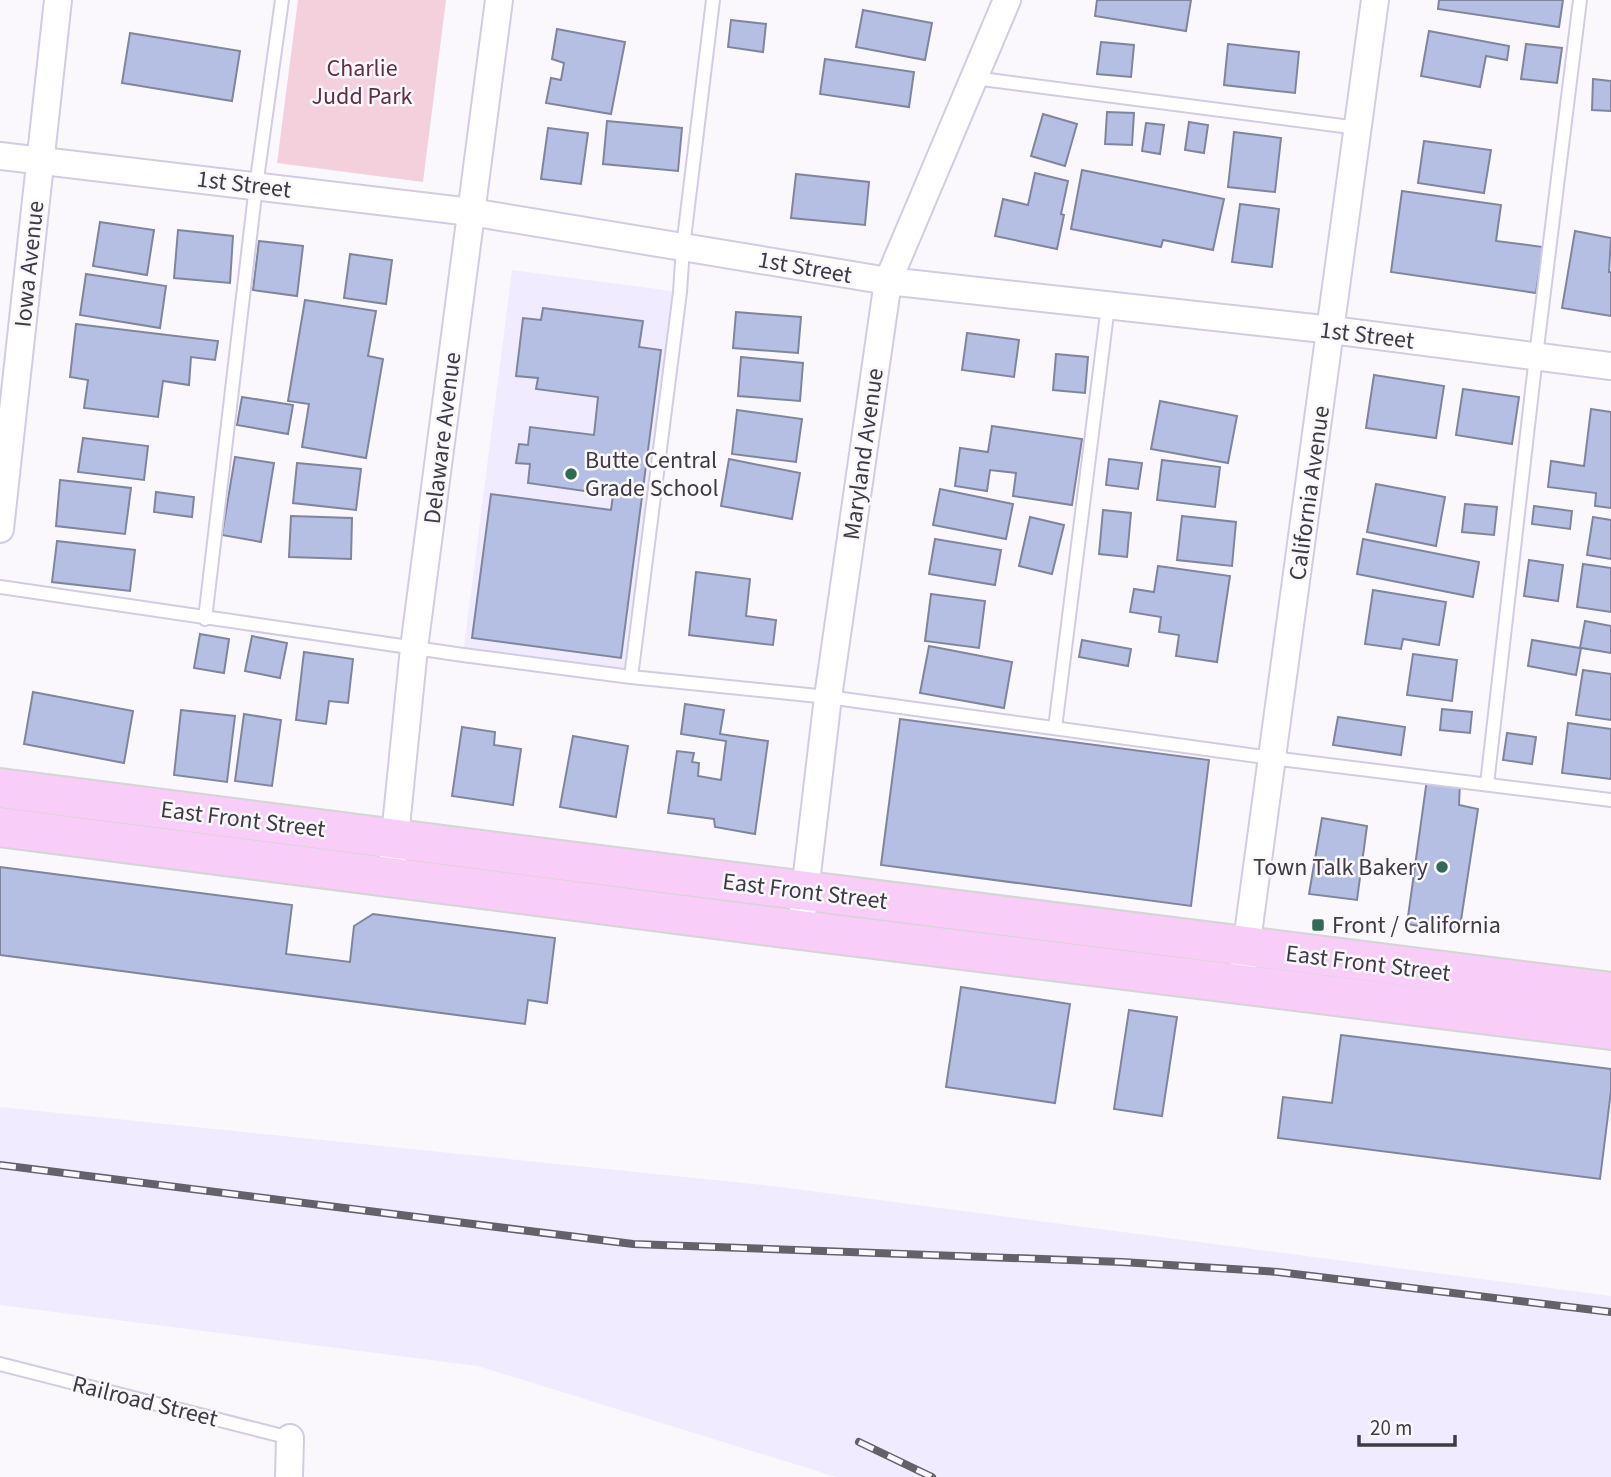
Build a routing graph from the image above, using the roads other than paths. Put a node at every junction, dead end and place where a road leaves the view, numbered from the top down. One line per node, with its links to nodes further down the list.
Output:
1 (58, 0): 11 (street, Iowa Avenue)
2 (282, 0): 12 (lane)
3 (499, 0): 13 (street, Delaware Avenue)
4 (713, 0): 14 (lane)
5 (1007, 0): 8 (street, Maryland Avenue)
6 (1375, 0): 9 (street, California Avenue)
7 (1580, 0): 18 (lane)
8 (974, 78): 9 (lane); 15 (street, Maryland Avenue)
9 (1358, 128): 17 (street, California Avenue)
10 (0, 156): 11 (street, 1st Street)
11 (41, 160): 12 (street, 1st Street); 20 (street, Iowa Avenue)
12 (256, 186): 13 (street, 1st Street); 22 (lane)
13 (471, 212): 14 (street, 1st Street); 23 (street, Delaware Avenue)
14 (683, 247): 15 (street, 1st Street); 24 (lane)
15 (888, 281): 16 (street, 1st Street); 25 (street, Maryland Avenue)
16 (1108, 306): 17 (street, 1st Street); 26 (lane)
17 (1332, 330): 18 (street, 1st Street); 27 (street, California Avenue)
18 (1536, 356): 19 (street, 1st Street); 28 (lane)
19 (1611, 366)
20 (0, 528)
21 (0, 587): 22 (lane)
22 (205, 619): 23 (lane)
23 (414, 648): 24 (lane); 32 (street, Delaware Avenue)
24 (631, 677): 25 (lane)
25 (828, 697): 26 (lane); 34 (street, Maryland Avenue)
26 (1055, 728): 27 (lane)
27 (1272, 758): 28 (lane); 36 (street, California Avenue)
28 (1488, 784): 30 (lane)
29 (0, 788): 32 (main road, East Front Street)
30 (1611, 800)
31 (0, 827): 33 (main road, East Front Street)
32 (395, 838): 33 (street, Delaware Avenue); 34 (main road, East Front Street)
33 (391, 876): 35 (main road, East Front Street)
34 (805, 891): 35 (street, Maryland Avenue); 36 (main road, East Front Street)
35 (800, 930): 36 (main road, East Front Street)
36 (1244, 968): 37 (main road, East Front Street); 38 (main road, East Front Street)
37 (1611, 992)
38 (1611, 1030)
39 (0, 1364): 40 (lane, Railroad Street)
40 (290, 1438): 41 (street)
41 (289, 1477)

